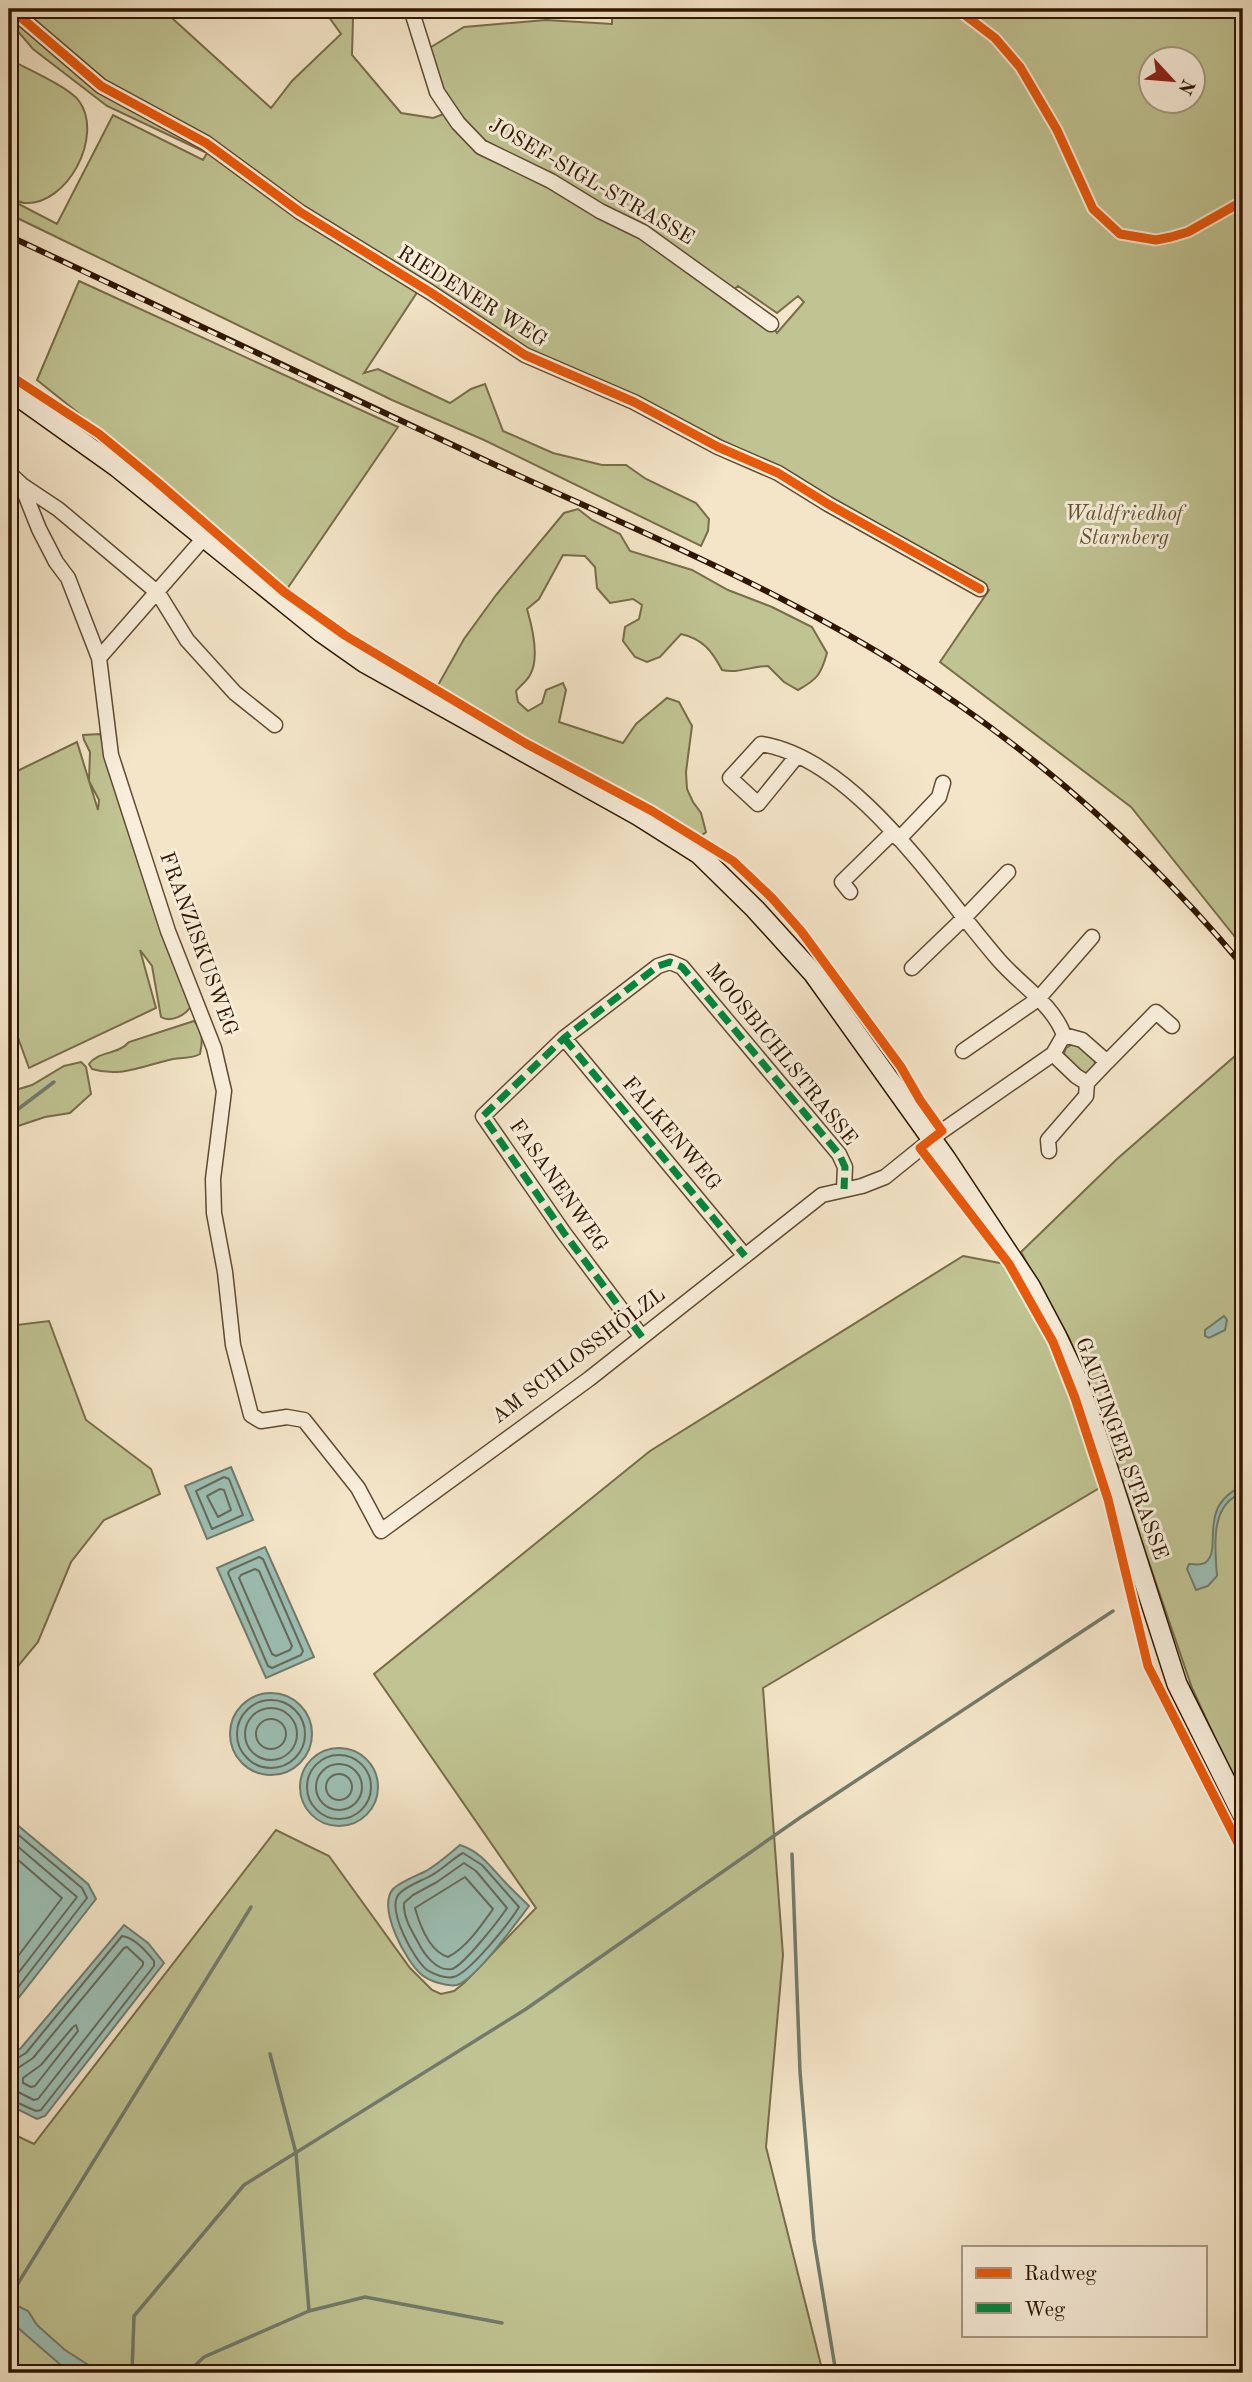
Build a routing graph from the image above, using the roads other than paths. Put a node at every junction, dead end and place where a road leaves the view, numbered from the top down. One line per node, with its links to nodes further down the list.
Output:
1 (11, 9): 8 (street, RIEDENER WEG)
2 (411, 9): 3 (street, JOSEF-SIGL-STRASSE)
3 (771, 324)
4 (9, 390): 7 (main road, GAUTINGER STRASSE)
5 (9, 473): 6 (street, FRANZISKUSWEG)
6 (21, 484): 9 (street); 10 (street, FRANZISKUSWEG)
7 (203, 539): 9 (street); 28 (main road, GAUTINGER STRASSE)
8 (980, 589)
9 (158, 593): 10 (street); 11 (street)
10 (99, 658): 33 (street, FRANZISKUSWEG)
11 (275, 724)
12 (797, 756): 12 (street); 14 (street)
13 (943, 783): 14 (street)
14 (896, 835): 16 (street); 17 (street)
15 (1008, 872): 17 (street)
16 (850, 892)
17 (965, 917): 19 (street); 20 (street)
18 (1093, 937): 20 (street)
19 (912, 968)
20 (1038, 999): 22 (street); 24 (street)
21 (1172, 1026): 26 (street)
22 (1064, 1035): 25 (street); 26 (street)
23 (564, 1038): 30 (street, MOOSBICHLSTRASSE); 31 (street, FALKENWEG); 32 (street, FASANENWEG)
24 (962, 1051)
25 (1053, 1054): 27 (street); 28 (street, AM SCHLOSSHÖLZL)
26 (1107, 1062): 27 (street)
27 (1087, 1083): 29 (street)
28 (932, 1139): 30 (street, AM SCHLOSSHÖLZL); 34 (main road, GAUTINGER STRASSE)
29 (1049, 1151)
30 (844, 1189): 31 (street, AM SCHLOSSHÖLZL)
31 (745, 1256): 32 (street, AM SCHLOSSHÖLZL)
32 (642, 1337): 33 (street, AM SCHLOSSHÖLZL)
33 (287, 1417)
34 (1243, 1816)

